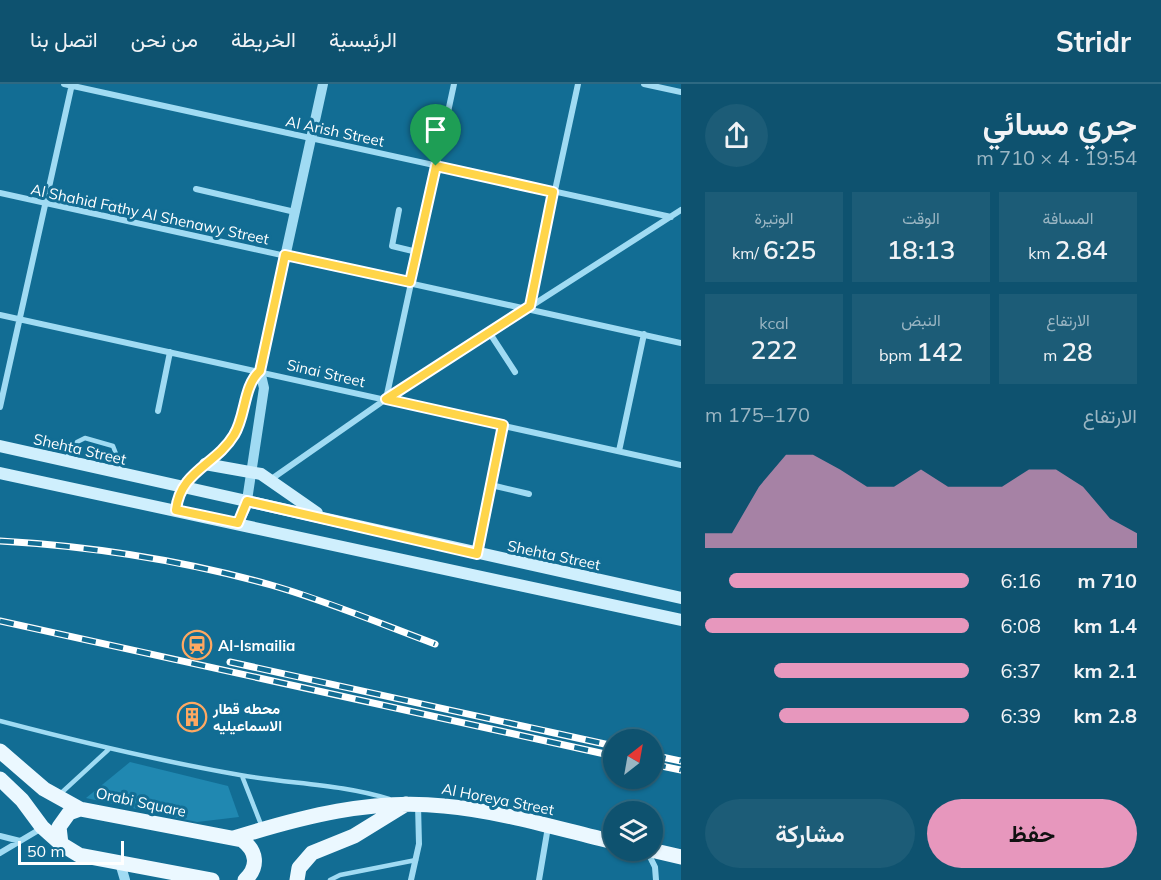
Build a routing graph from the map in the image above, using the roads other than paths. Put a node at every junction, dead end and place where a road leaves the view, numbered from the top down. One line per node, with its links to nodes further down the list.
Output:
1 (64, 84): 6 (street, Al Arish Street)
2 (323, 84): 8 (street)
3 (454, 84): 9 (street)
4 (578, 84): 11 (street)
5 (644, 84): 7 (street)
6 (72, 85): 8 (street, Al Arish Street); 13 (street)
7 (681, 92)
8 (311, 138): 9 (street, Al Arish Street); 16 (street)
9 (436, 166): 11 (street, Al Arish Street); 18 (street)
10 (196, 189): 16 (street)
11 (553, 192): 17 (street, Al Arish Street); 21 (street)
12 (0, 194): 13 (street, Al Shahid Fathy Al Shenawy Street)
13 (46, 204): 19 (street, Al Shahid Fathy Al Shenawy Street); 23 (street)
14 (399, 210): 18 (street)
15 (681, 210): 17 (street)
16 (295, 212): 19 (street)
17 (671, 217): 21 (street)
18 (417, 252): 20 (street)
19 (285, 255): 20 (street, Al Shahid Fathy Al Shenawy Street); 28 (street)
20 (410, 282): 21 (street, Al Shahid Fathy Al Shenawy Street); 30 (street)
21 (529, 307): 24 (street); 25 (street, Al Shahid Fathy Al Shenawy Street)
22 (0, 315): 23 (street, Sinai Street)
23 (21, 320): 27 (street, Sinai Street); 31 (street)
24 (489, 332): 29 (street); 30 (street)
25 (645, 334): 26 (street, Al Shahid Fathy Al Shenawy Street); 35 (street)
26 (681, 343)
27 (170, 352): 28 (street, Sinai Street); 32 (street)
28 (260, 371): 30 (street, Sinai Street); 37 (street); 39 (street)
29 (515, 372)
30 (386, 399): 33 (street, Sinai Street); 42 (street)
31 (0, 407)
32 (158, 411)
33 (503, 425): 35 (street, Sinai Street); 43 (street)
34 (0, 446): 36 (main road, Shehta Street)
35 (619, 451): 38 (street, Sinai Street)
36 (64, 461): 41 (main road, Shehta Street); 41 (lane)
37 (204, 464): 39 (main road); 44 (street)
38 (681, 465)
39 (251, 472): 42 (main road); 46 (street)
40 (0, 473): 47 (main road)
41 (124, 474): 44 (main road, Shehta Street)
42 (270, 480): 48 (main road)
43 (491, 485): 45 (street); 50 (street)
44 (182, 488): 46 (main road, Shehta Street); 47 (street)
45 (529, 494)
46 (247, 501): 48 (main road, Shehta Street); 49 (street)
47 (176, 510): 49 (main road)
48 (326, 518): 50 (main road, Shehta Street)
49 (238, 523): 52 (main road)
50 (477, 554): 51 (main road, Shehta Street)
51 (681, 598)
52 (681, 621)
53 (0, 721): 54 (lane)
54 (108, 750): 56 (lane); 58 (lane)
55 (0, 752): 58 (main road)
56 (242, 776): 59 (lane); 63 (lane)
57 (0, 779): 61 (main road)
58 (57, 797): 60 (main road)
59 (412, 804): 62 (main road, Al Horeya Street); 63 (main road, Al Horeya Street); 72 (street); 79 (main road)
60 (80, 809): 65 (main road, Orabi Square); 68 (main road, Orabi Square)
61 (42, 827): 67 (street); 68 (main road)
62 (548, 827): 66 (main road, Al Horeya Street); 82 (street)
63 (264, 829): 65 (main road, Al Horeya Street)
64 (0, 836): 67 (street)
65 (234, 838): 78 (main road)
66 (603, 840)
67 (20, 841): 69 (street)
68 (61, 844): 74 (main road)
69 (0, 853)
70 (663, 853): 71 (main road)
71 (681, 857)
72 (416, 860): 80 (lane); 81 (street)
73 (652, 861): 83 (street)
74 (120, 863): 75 (main road); 76 (street)
75 (176, 877): 77 (main road)
76 (125, 880)
77 (212, 880)
78 (245, 880)
79 (297, 880)
80 (330, 880)
81 (411, 880)
82 (539, 880)
83 (656, 880)

